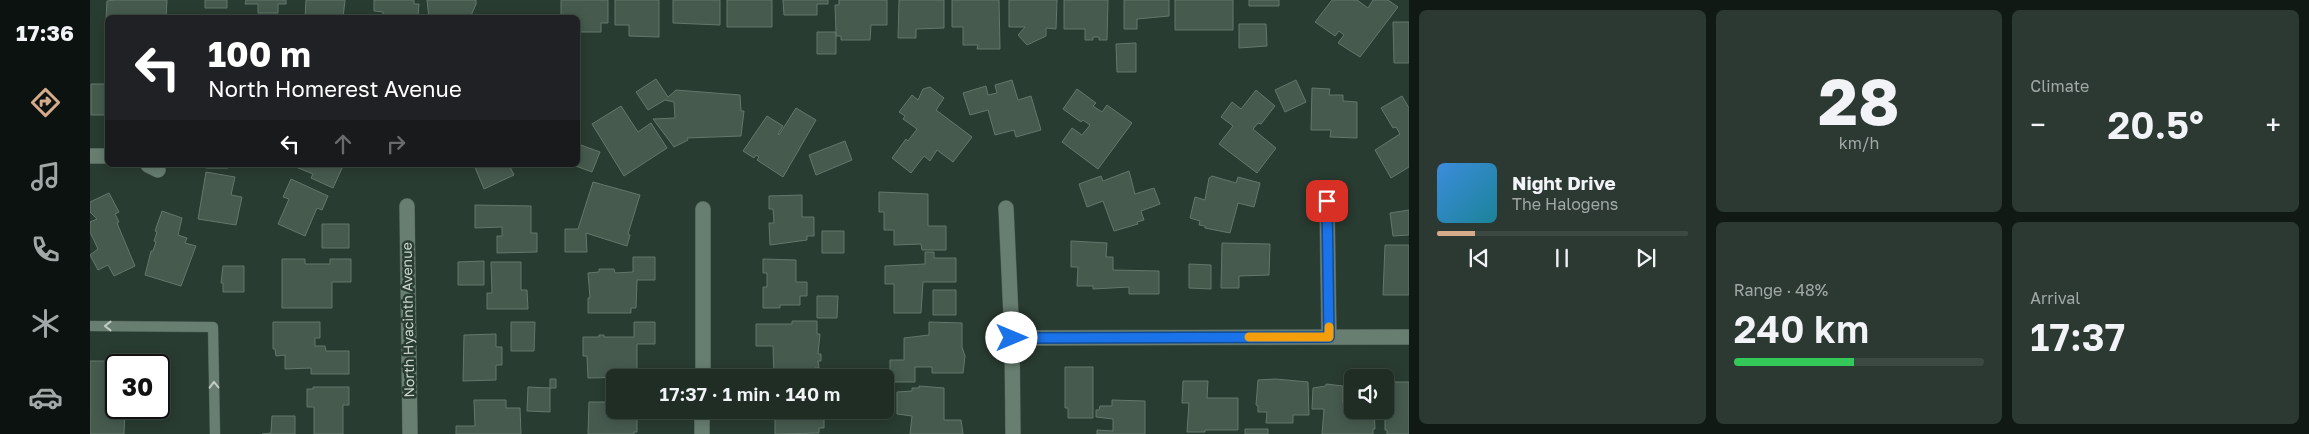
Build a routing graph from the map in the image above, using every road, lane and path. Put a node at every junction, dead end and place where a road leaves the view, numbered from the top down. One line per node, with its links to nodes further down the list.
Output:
1 (90, 156): 2 (street)
2 (105, 156)
3 (1327, 201): 8 (street)
4 (407, 206): 14 (street, North Hyacinth Avenue)
5 (1006, 208): 10 (street)
6 (703, 209): 11 (street)
7 (90, 326): 13 (lane, one-way to 7)
8 (1329, 337): 9 (street); 10 (street)
9 (1409, 337)
10 (1012, 338): 16 (street)
11 (703, 369)
12 (702, 419): 15 (street)
13 (215, 434)
14 (410, 434)
15 (702, 434)
16 (1013, 434)

